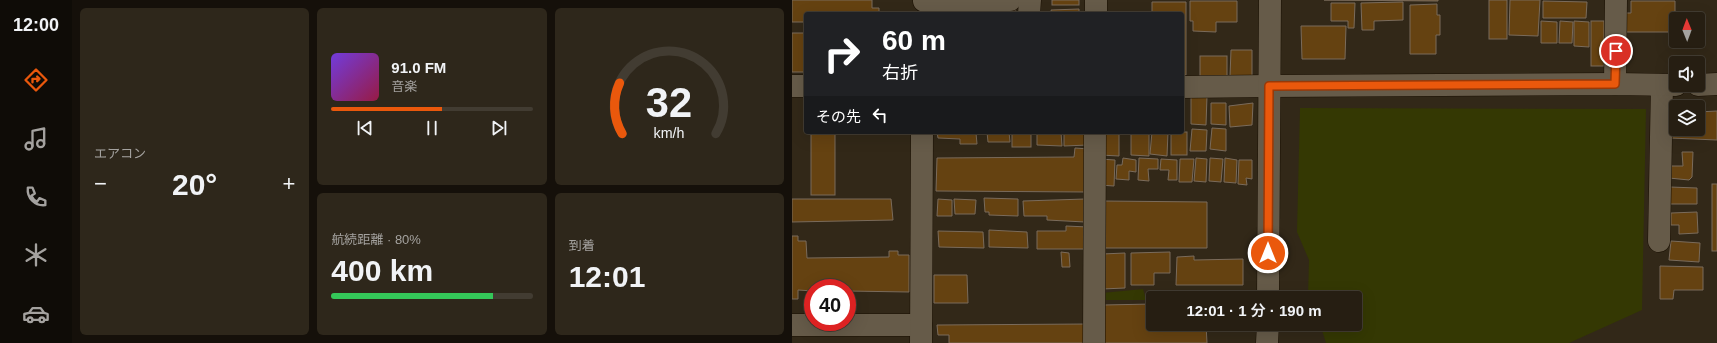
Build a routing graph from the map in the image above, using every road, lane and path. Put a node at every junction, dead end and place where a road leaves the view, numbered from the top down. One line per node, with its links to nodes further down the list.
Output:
1 (1010, 0): 6 (street)
2 (1030, 0): 7 (street)
3 (1096, 0): 8 (street)
4 (1270, 0): 15 (street)
5 (1616, 0): 9 (street)
6 (924, 5)
7 (1029, 12)
8 (1096, 12)
9 (1615, 84): 11 (street); 15 (street)
10 (1717, 84): 12 (street)
11 (1669, 85): 19 (street)
12 (1705, 85)
13 (792, 86): 14 (street)
14 (804, 86)
15 (1269, 86): 16 (street); 20 (street)
16 (1184, 87)
17 (922, 134): 23 (street)
18 (1095, 134): 24 (street)
19 (1658, 241)
20 (1268, 291)
21 (792, 325): 23 (street)
22 (1268, 331): 25 (street)
23 (921, 334)
24 (1094, 343)
25 (1268, 343)

